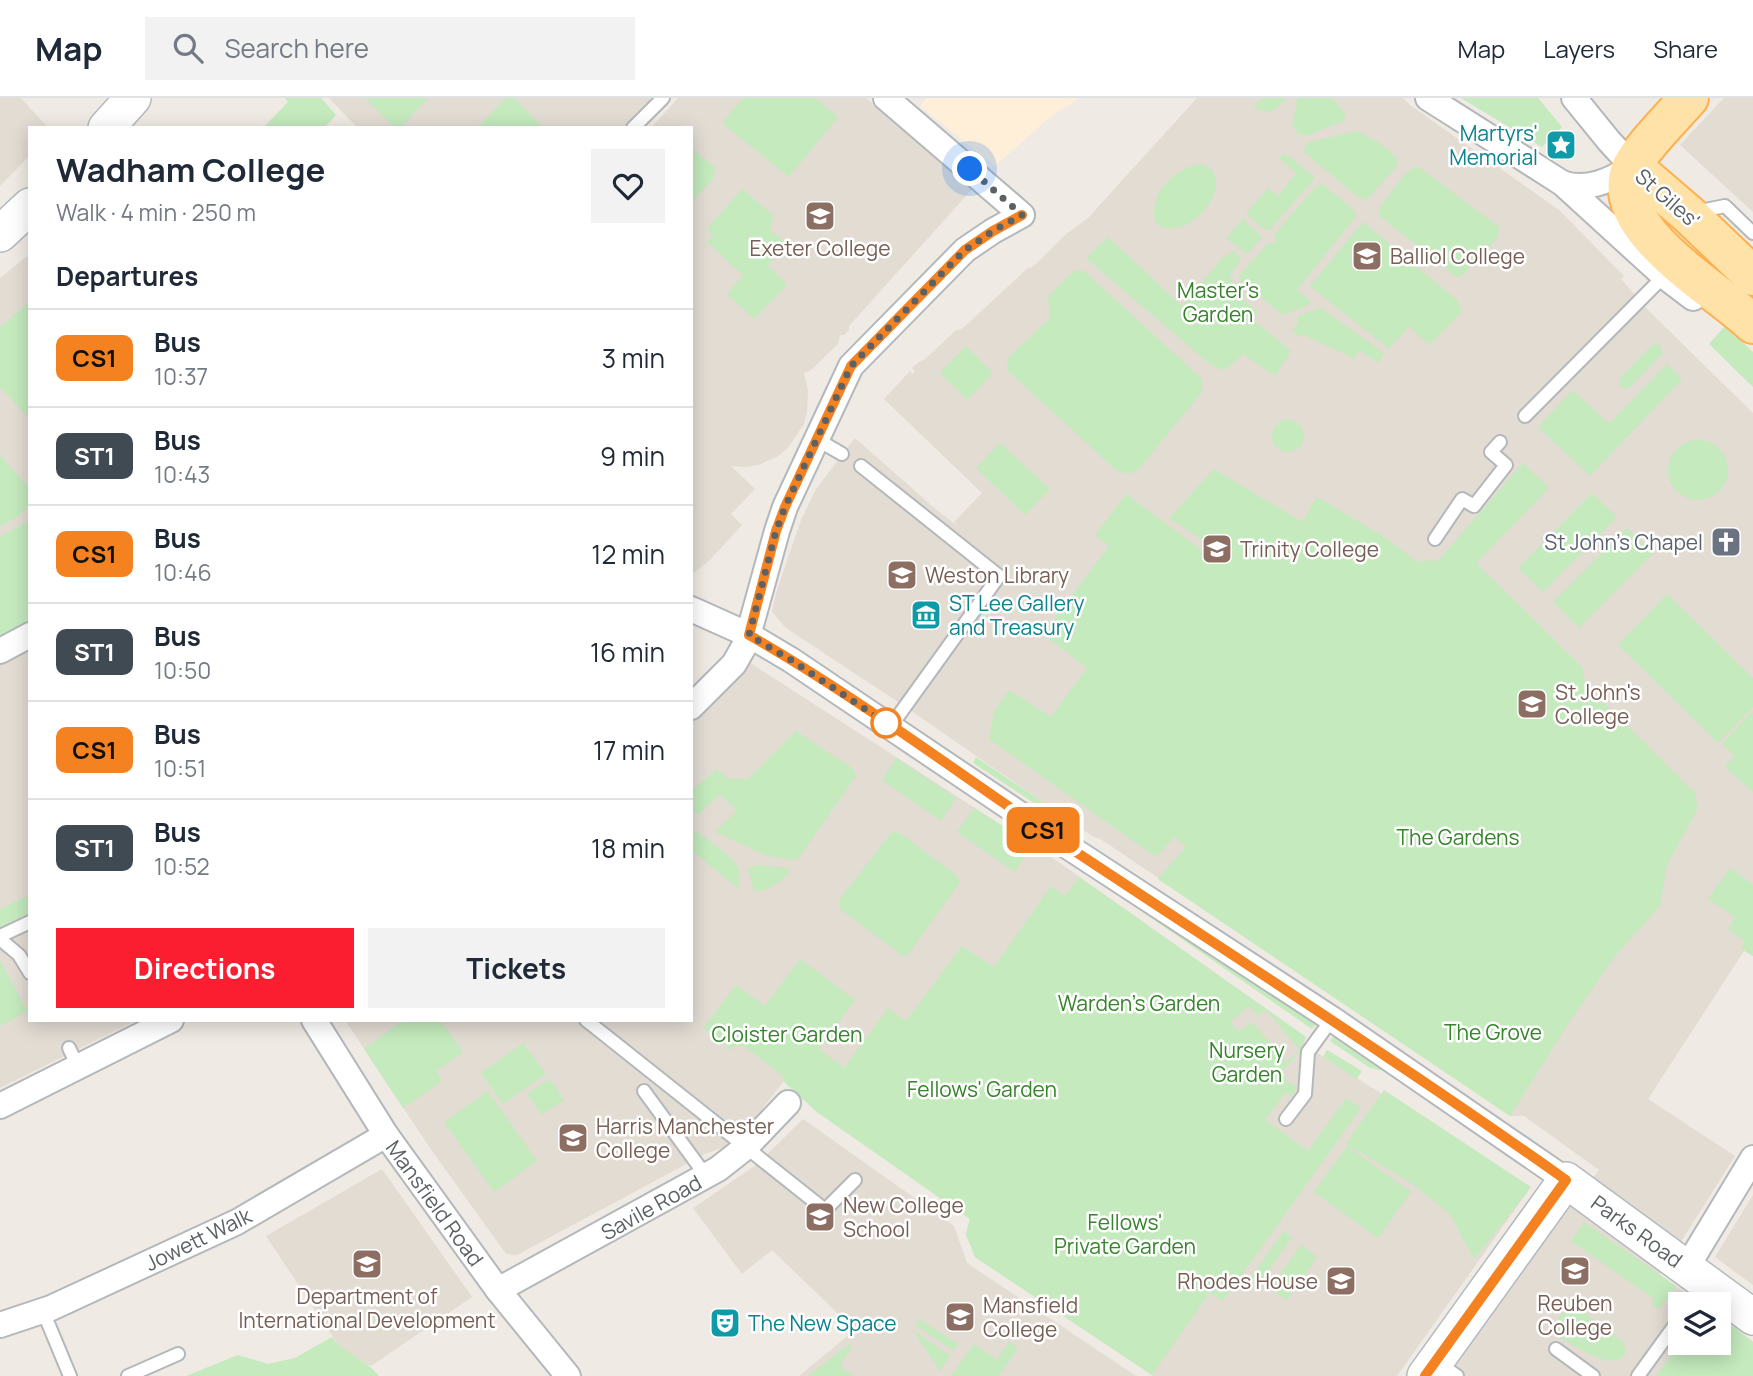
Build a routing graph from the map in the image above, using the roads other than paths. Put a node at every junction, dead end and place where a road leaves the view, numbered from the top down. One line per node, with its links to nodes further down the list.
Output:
1 (133, 98): 7 (street)
2 (663, 98): 8 (lane)
3 (1428, 98): 10 (street, St Giles')
4 (1574, 98): 9 (street)
5 (1689, 98): 9 (main road)
6 (900, 102): 19 (street)
7 (108, 126)
8 (635, 126)
9 (1632, 166): 10 (street); 12 (main road, St Giles'); 15 (main road, St Giles')
10 (1562, 183): 15 (street, St Giles')
11 (28, 208): 14 (street)
12 (1688, 214): 13 (lane); 16 (main road, St Giles')
13 (1753, 233)
14 (0, 234)
15 (1670, 268): 17 (main road, St Giles'); 18 (lane)
16 (1753, 276)
17 (1746, 318)
18 (1525, 416)
19 (818, 440): 21 (lane); 25 (street)
20 (1500, 442): 23 (lane)
21 (842, 454)
22 (861, 467): 29 (lane)
23 (1435, 539)
24 (693, 610): 25 (street, Parks Road)
25 (749, 635): 28 (street); 29 (street, Parks Road)
26 (28, 636): 27 (street)
27 (0, 651)
28 (693, 705)
29 (891, 726): 33 (street, Parks Road)
30 (28, 923): 31 (lane)
31 (0, 937): 32 (lane)
32 (28, 970)
33 (1332, 1019): 40 (lane); 46 (street, Parks Road)
34 (167, 1022): 39 (street)
35 (315, 1022): 41 (street, Mansfield Road)
36 (589, 1022): 42 (lane)
37 (644, 1091): 44 (lane)
38 (788, 1103): 42 (street, Savile Road)
39 (0, 1106)
40 (1286, 1119)
41 (386, 1135): 48 (street, Mansfield Road); 49 (street, Jowett Walk)
42 (746, 1147): 44 (street, Savile Road); 45 (lane)
43 (1753, 1158): 47 (street)
44 (706, 1176): 48 (street, Savile Road)
45 (855, 1180)
46 (1566, 1180): 47 (street, Parks Road); 55 (street)
47 (1695, 1284): 50 (street, Parks Road)
48 (498, 1290): 58 (street, Mansfield Road)
49 (43, 1311): 51 (street, Jowett Walk); 56 (lane)
50 (1753, 1317)
51 (0, 1325)
52 (1668, 1335): 60 (lane)
53 (1556, 1349): 59 (lane)
54 (177, 1354): 57 (lane)
55 (1439, 1371)
56 (70, 1376)
57 (128, 1376)
58 (568, 1376)
59 (1593, 1376)
60 (1638, 1376)

